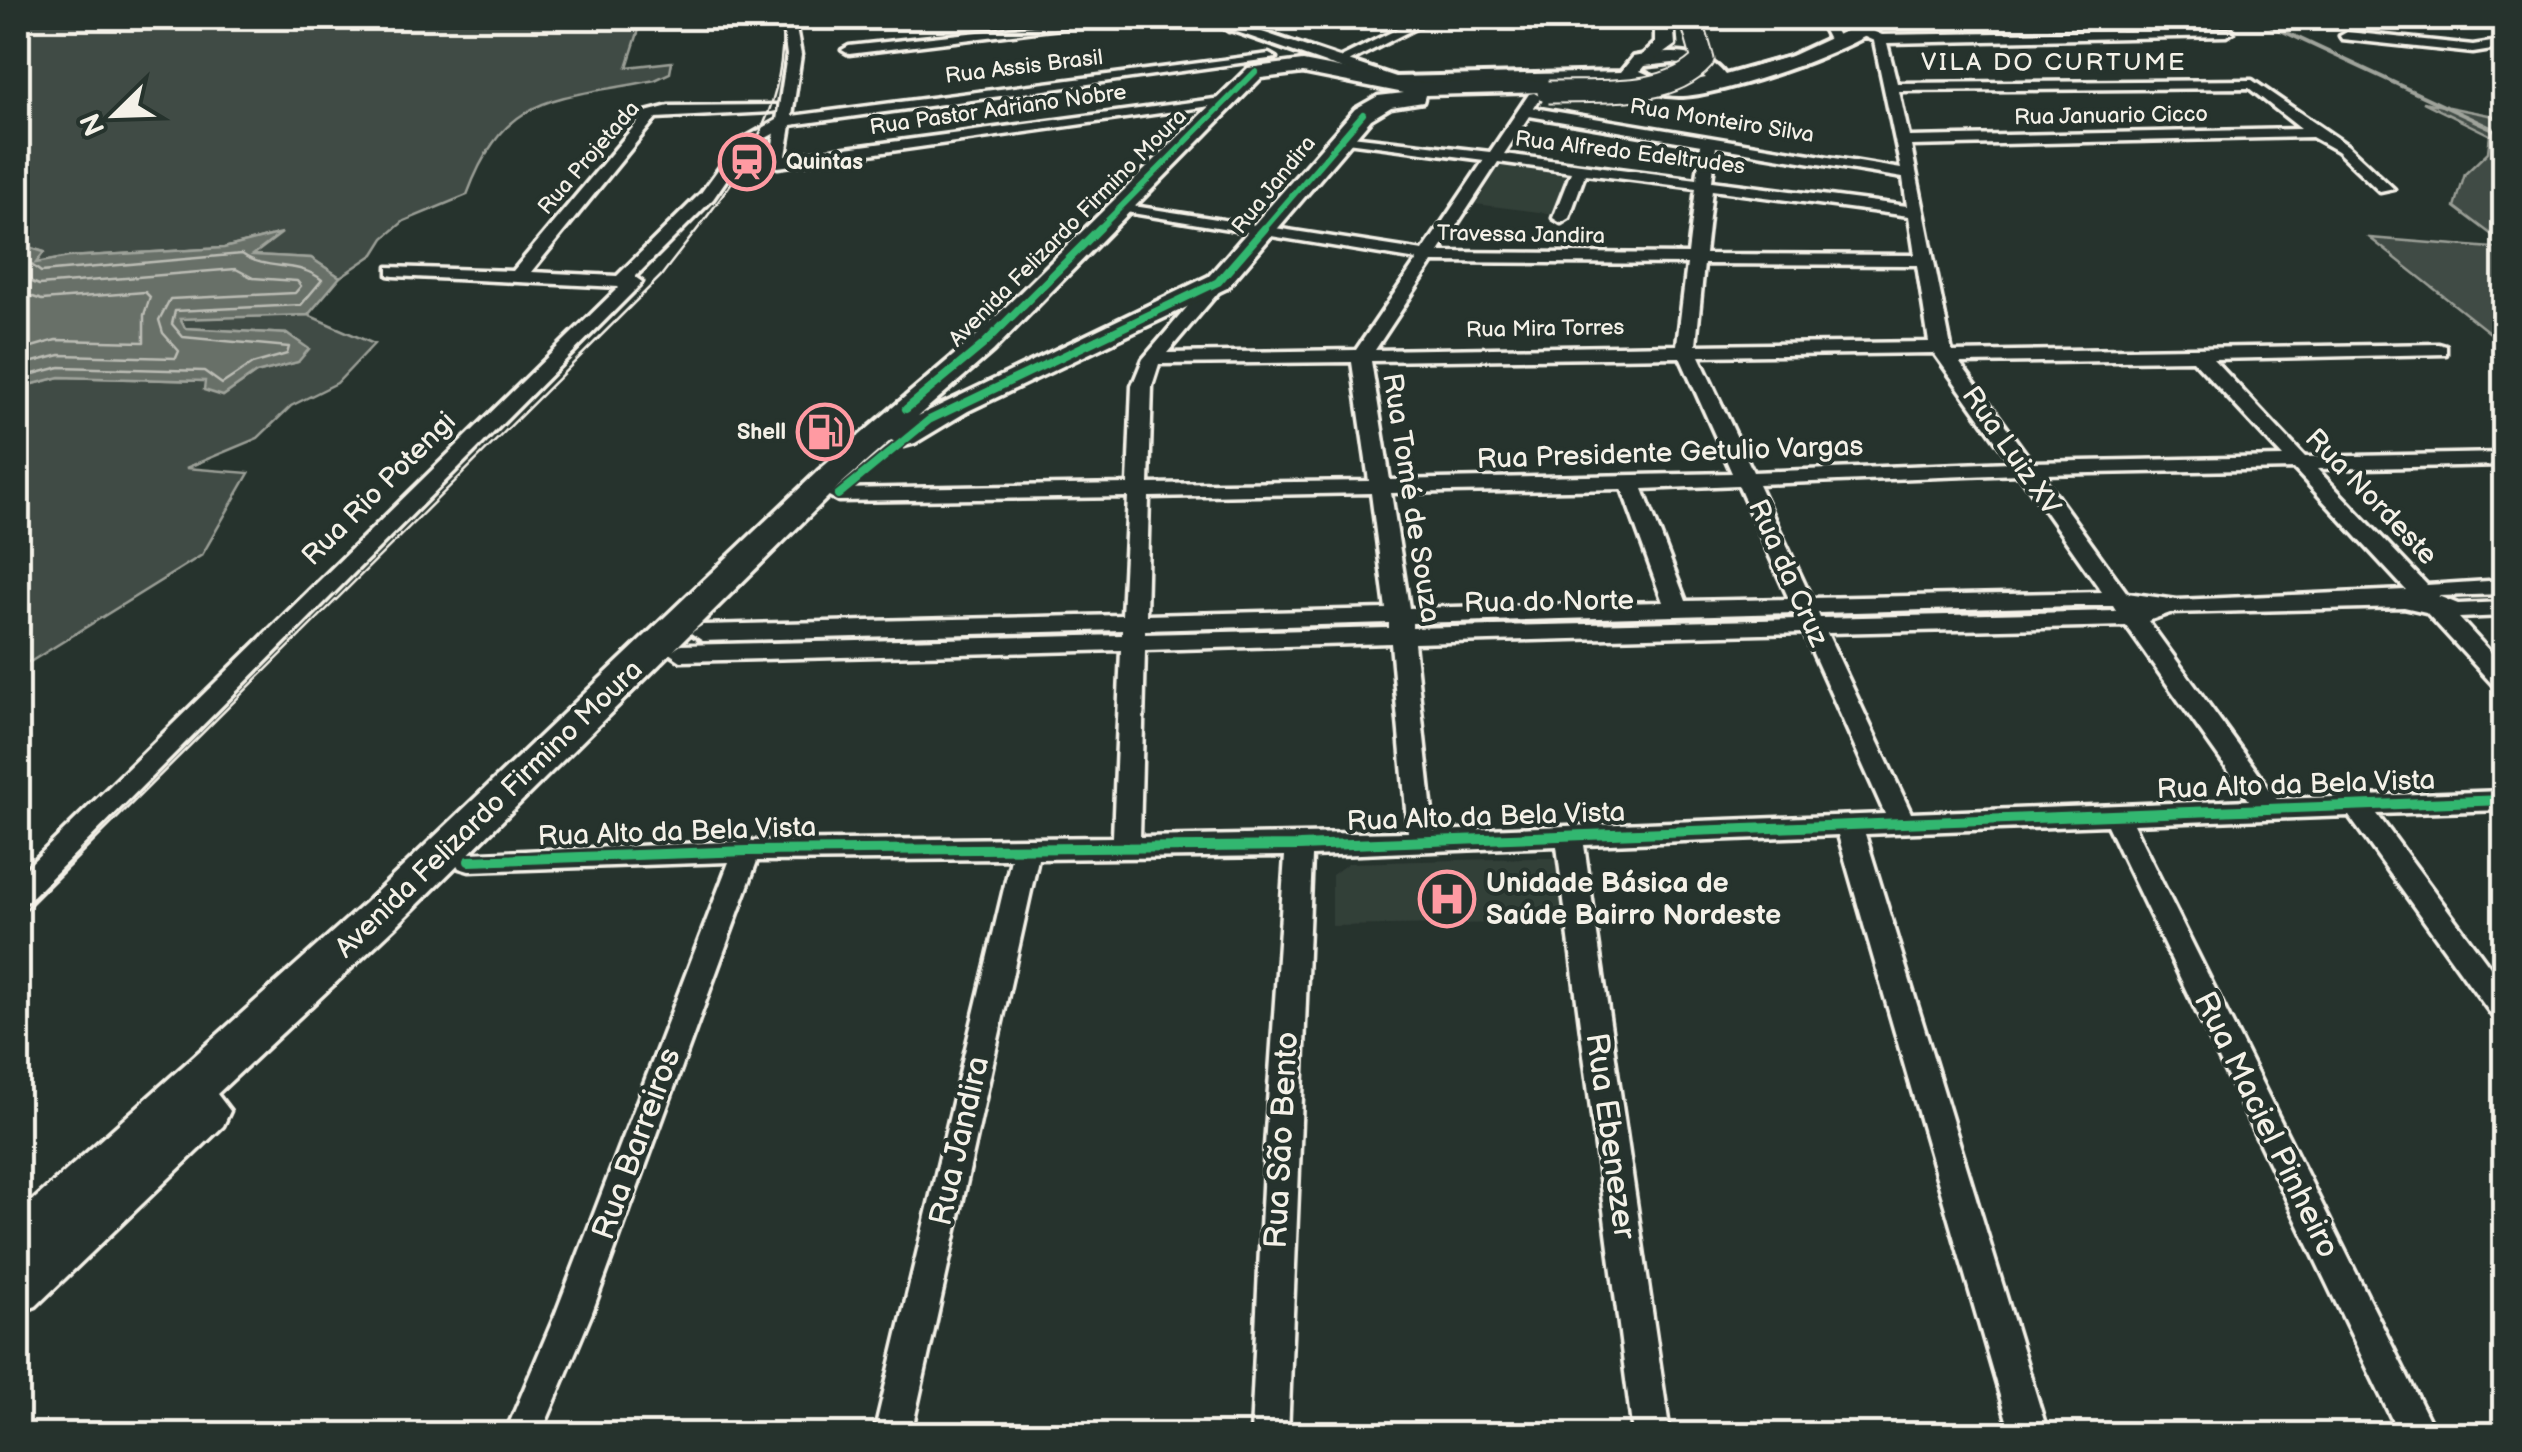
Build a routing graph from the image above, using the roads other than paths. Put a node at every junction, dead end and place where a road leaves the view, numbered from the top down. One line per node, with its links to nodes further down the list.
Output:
1 (780, 18): 32 (street, Rua Rio Potengi)
2 (788, 18): 33 (street)
3 (1136, 18): 20 (street)
4 (1205, 18): 13 (main road)
5 (1254, 18): 13 (street)
6 (1430, 18): 22 (street)
7 (1664, 18): 24 (highway)
8 (1676, 18): 30 (highway, bridge)
9 (1690, 18): 30 (highway, bridge)
10 (1699, 18): 26 (highway)
11 (1824, 18): 18 (street)
12 (1884, 18): 14 (main road)
13 (1229, 27): 22 (main road); 23 (main road)
14 (1861, 30): 17 (street); 18 (main road)
15 (2227, 32): 17 (street)
16 (2347, 36): 19 (street)
17 (1880, 39): 27 (street, Rua Luiz XV)
18 (1836, 43): 21 (main road)
19 (2504, 44)
20 (849, 50)
21 (1796, 60): 25 (highway); 26 (main road)
22 (1334, 64): 24 (main road)
23 (1262, 65): 29 (highway); 31 (highway, Avenida Felizardo Firmino Moura); 33 (street, Rua Assis Brasil)
24 (1638, 66): 26 (main road); 28 (main road)
25 (1750, 71)
26 (1708, 73): 28 (main road)
27 (1889, 87): 35 (street); 38 (street, Rua Luiz XV)
28 (1667, 89): 30 (main road)
29 (1407, 94): 30 (highway); 30 (highway); 36 (highway, Rua Jandira)
30 (1538, 96): 37 (street, Rua Monteiro Silva); 39 (street, Rua Tomé de Souza)
31 (1224, 100): 33 (street, Rua Pastor Adriano Nobre); 44 (highway, Avenida Felizardo Firmino Moura)
32 (771, 108): 34 (street, Rua Rio Potengi); 52 (street, Rua Projetada)
33 (786, 120): 34 (street, Rua Rio Potengi)
34 (764, 130): 53 (street, Rua Rio Potengi)
35 (2313, 130): 38 (street, Rua Januario Cicco); 43 (street)
36 (1339, 137): 39 (street, Rua Alfredo Edeltrudes); 47 (highway, Rua Jandira)
37 (1709, 142): 41 (street, Rua Monteiro Silva); 42 (street)
38 (1902, 142): 41 (street, Rua Luiz XV)
39 (1496, 158): 40 (street, Rua Alfredo Edeltrudes); 48 (street, Rua Tomé de Souza)
40 (1580, 170): 42 (street, Rua Alfredo Edeltrudes); 46 (street)
41 (1910, 175): 45 (street, Rua Luiz XV)
42 (1704, 184): 45 (street, Rua Alfredo Edeltrudes); 49 (street)
43 (2386, 189)
44 (1120, 206): 47 (street, Travessa Jandira); 96 (highway, Avenida Felizardo Firmino Moura)
45 (1915, 212): 50 (street, Rua Luiz XV)
46 (1561, 218)
47 (1268, 228): 48 (street, Travessa Jandira); 54 (highway, Rua Jandira)
48 (1427, 257): 49 (street, Travessa Jandira); 59 (street, Rua Tomé de Souza)
49 (1695, 260): 50 (street, Travessa Jandira); 55 (street)
50 (1924, 260): 57 (street, Rua Luiz XV)
51 (394, 271): 52 (street)
52 (520, 274): 53 (street)
53 (624, 278): 94 (street, Rua Rio Potengi)
54 (1218, 282): 60 (street, Rua Jandira); 69 (highway, Avenida Felizardo Firmino Moura)
55 (1686, 349): 57 (street, Rua Mira Torres); 59 (street, Rua Mira Torres); 65 (street, Rua da Cruz)
56 (2439, 350): 58 (street, Rua Mira Torres)
57 (1942, 352): 58 (street, Rua Mira Torres); 64 (street, Rua Luiz XV)
58 (2196, 352): 62 (street, Rua Nordeste)
59 (1360, 356): 60 (street, Rua Mira Torres); 66 (street, Rua Tomé de Souza)
60 (1152, 359): 68 (street, Rua Jandira)
61 (2504, 450): 62 (street, Rua Presidente Getulio Vargas)
62 (2292, 459): 63 (street, Rua Presidente Getulio Vargas); 64 (street, Rua Presidente Getulio Vargas); 71 (street, Rua Nordeste)
63 (2504, 459)
64 (2018, 461): 65 (street, Rua Presidente Getulio Vargas); 72 (street, Rua Luiz XV)
65 (1743, 472): 66 (street, Rua Presidente Getulio Vargas); 67 (street, Rua Presidente Getulio Vargas); 76 (street, Rua da Cruz)
66 (1380, 480): 67 (street, Rua Presidente Getulio Vargas); 68 (street, Rua Presidente Getulio Vargas); 77 (street, Rua Tomé de Souza)
67 (1630, 483): 75 (street)
68 (1141, 484): 69 (street, Rua Presidente Getulio Vargas); 78 (street, Rua Jandira)
69 (846, 488): 79 (highway, Avenida Felizardo Firmino Moura)
70 (2504, 587): 71 (street, Rua do Norte)
71 (2412, 596): 72 (street, Rua do Norte); 73 (street, Rua do Norte)
72 (2124, 608): 76 (street, Rua do Norte); 83 (street, Rua Luiz XV)
73 (2436, 609): 74 (street, Rua do Norte); 80 (street, Rua Nordeste)
74 (2504, 609)
75 (1678, 611): 76 (street, Rua do Norte); 77 (street, Rua do Norte)
76 (1807, 617): 77 (street, Rua do Norte); 85 (street, Rua da Cruz)
77 (1401, 626): 78 (street, Rua do Norte); 88 (street, Rua Tomé de Souza)
78 (1136, 633): 79 (street, Rua do Norte); 90 (street, Rua Jandira)
79 (692, 643): 93 (highway, Avenida Felizardo Firmino Moura)
80 (2504, 681)
81 (2504, 800): 82 (street, Rua Alto da Bela Vista)
82 (2356, 805): 83 (street, Rua Alto da Bela Vista); 95 (street)
83 (2269, 808): 84 (street, Rua Alto da Bela Vista)
84 (2115, 816): 85 (street, Rua Alto da Bela Vista); 103 (street, Rua Maciel Pinheiro)
85 (1902, 822): 86 (street, Rua Alto da Bela Vista)
86 (1848, 824): 87 (street, Rua Alto da Bela Vista); 102 (street)
87 (1569, 837): 88 (street, Rua Alto da Bela Vista); 101 (street, Rua Ebenezer)
88 (1422, 841): 91 (street, Rua Alto da Bela Vista)
89 (1026, 846): 90 (street, Rua Alto da Bela Vista); 92 (street, Rua Alto da Bela Vista); 99 (street, Rua Jandira)
90 (1126, 846): 91 (street, Rua Alto da Bela Vista)
91 (1299, 846): 100 (street, Rua São Bento)
92 (747, 851): 93 (street, Rua Alto da Bela Vista); 98 (street, Rua Barreiros)
93 (470, 861): 97 (highway, Avenida Felizardo Firmino Moura)
94 (18, 893)
95 (2504, 1008)
96 (18, 1247)
97 (18, 1288)
98 (522, 1434)
99 (893, 1434)
100 (1270, 1434)
101 (1652, 1434)
102 (2030, 1434)
103 (2418, 1434)

